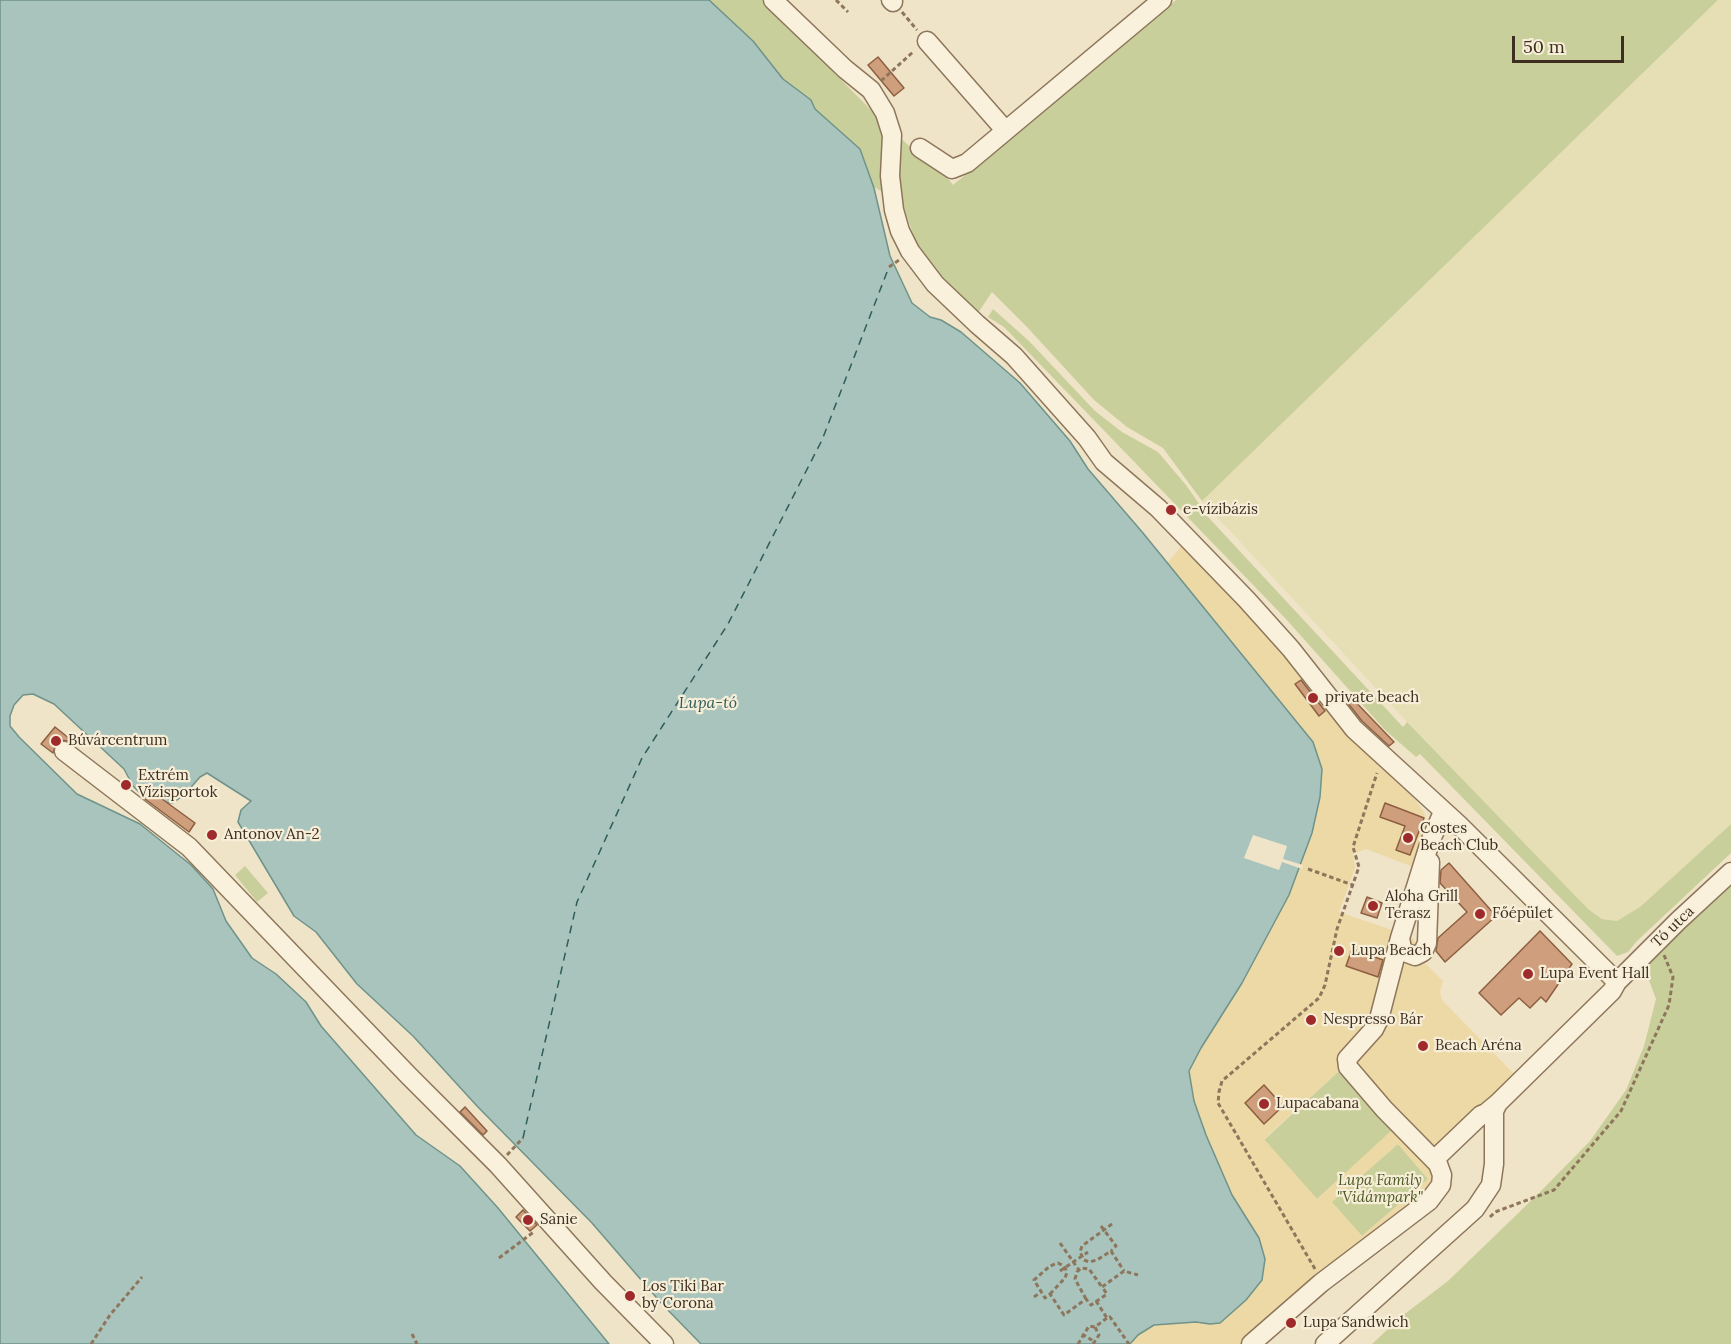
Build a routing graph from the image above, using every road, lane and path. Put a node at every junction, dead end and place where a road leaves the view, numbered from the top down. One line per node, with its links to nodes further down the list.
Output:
1 (773, 0): 7 (street)
2 (836, 0): 5 (path)
3 (1162, 0): 8 (street)
4 (892, 1): 6 (path)
5 (848, 12)
6 (927, 41): 7 (path); 8 (street)
7 (871, 90): 11 (street)
8 (1005, 130): 9 (street)
9 (920, 148)
10 (64, 751): 23 (street)
11 (1383, 757): 12 (street); 16 (path)
12 (1443, 812): 13 (street); 19 (street)
13 (1430, 842): 17 (street); 17 (street)
14 (1308, 869): 16 (path)
15 (1731, 872): 18 (street, Tó utca)
16 (1353, 885): 41 (path)
17 (1400, 938): 22 (street)
18 (1659, 941): 19 (street, Tó utca); 24 (path)
19 (1617, 982): 20 (street, Tó utca)
20 (1498, 1102): 22 (street, Tó utca); 59 (street)
21 (523, 1138): 23 (path)
22 (1434, 1160): 41 (street)
23 (498, 1165): 25 (street)
24 (1496, 1212)
25 (548, 1221): 33 (path); 55 (street)
26 (1112, 1224): 28 (path)
27 (1101, 1226): 28 (path)
28 (1103, 1230): 30 (path); 32 (path)
29 (1060, 1243): 34 (path)
30 (1111, 1251): 32 (path); 38 (path)
31 (1088, 1252): 32 (path)
32 (1081, 1257): 34 (path)
33 (499, 1258)
34 (1073, 1262): 35 (path); 36 (path)
35 (1065, 1268): 37 (path); 43 (path); 44 (path)
36 (1079, 1270): 42 (path); 46 (path)
37 (1060, 1271)
38 (1124, 1271): 39 (path); 42 (path)
39 (1138, 1275)
40 (142, 1277): 53 (path)
41 (1321, 1283): 58 (street)
42 (1102, 1287): 47 (path)
43 (1041, 1292): 44 (path); 45 (path)
44 (1050, 1294): 46 (path)
45 (1034, 1297)
46 (1086, 1299): 47 (path)
47 (1096, 1301): 48 (path)
48 (1107, 1318): 49 (path); 57 (path)
49 (1095, 1327): 51 (path); 52 (path)
50 (412, 1334): 54 (path)
51 (1082, 1334): 52 (path); 56 (path)
52 (1094, 1343)
53 (91, 1344)
54 (417, 1344)
55 (664, 1344)
56 (1078, 1344)
57 (1129, 1344)
58 (1251, 1344)
59 (1325, 1344)

